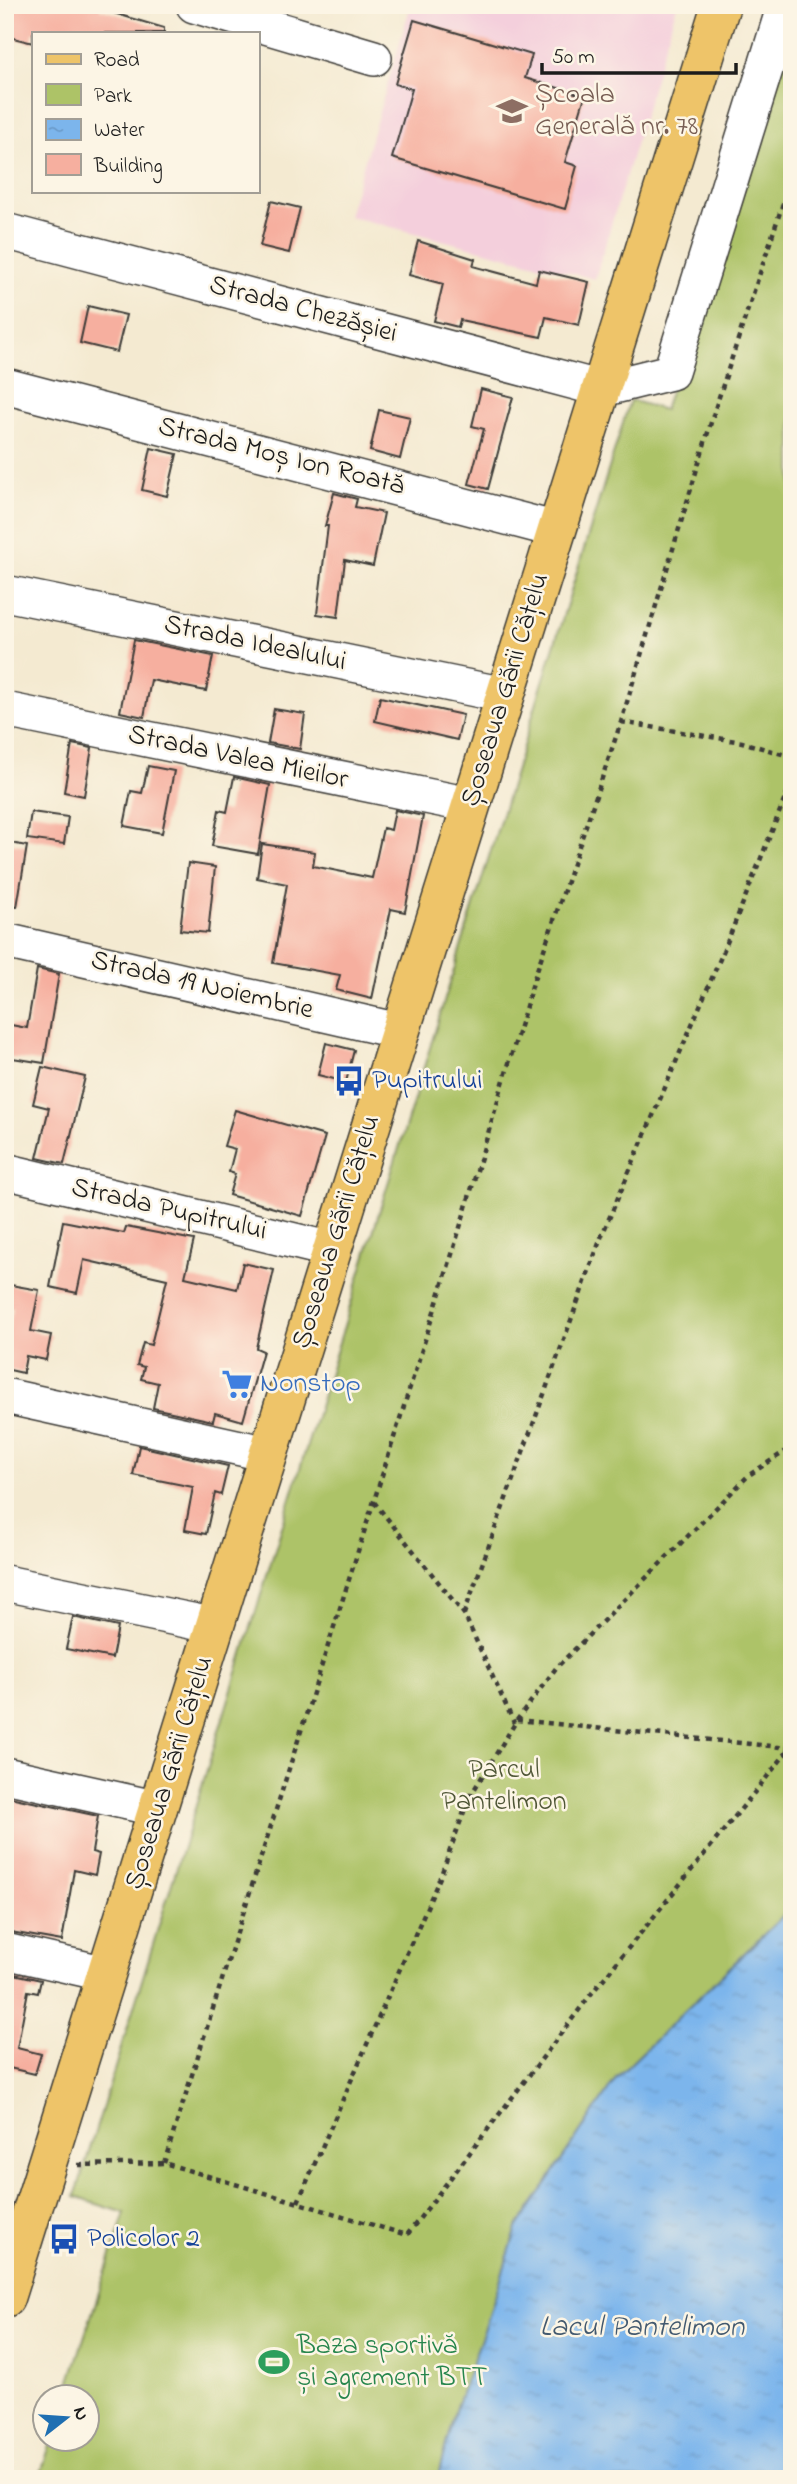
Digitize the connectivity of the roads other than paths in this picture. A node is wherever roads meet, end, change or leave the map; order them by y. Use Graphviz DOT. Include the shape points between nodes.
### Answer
graph roads {
  1 [pos="194,5"];
  2 [pos="721,5"];
  3 [pos="785,5"];
  4 [pos="374,58"];
  5 [pos="5,231"];
  6 [pos="5,386"];
  7 [pos="601,389"];
  8 [pos="556,530"];
  9 [pos="5,593"];
  10 [pos="505,695"];
  11 [pos="5,710"];
  12 [pos="470,805"];
  13 [pos="5,941"];
  14 [pos="399,1031"];
  15 [pos="5,1171"];
  16 [pos="332,1250"];
  17 [pos="5,1396"];
  18 [pos="268,1454"];
  19 [pos="5,1583"];
  20 [pos="216,1626"];
  21 [pos="5,1776"];
  22 [pos="159,1809"];
  23 [pos="5,1951"];
  24 [pos="107,1974"];
  25 [pos="5,2298"];
  1 -- 4 [label="street"];
  2 -- 7 [label="main road, Șoseaua Gării Cățelu"];
  3 -- 7 [label="street" via="671,372"];
  5 -- 7 [label="street, Strada Chezășiei"];
  6 -- 8 [label="street, Strada Moș Ion Roată"];
  7 -- 8 [label="main road, Șoseaua Gării Cățelu"];
  8 -- 10 [label="main road, Șoseaua Gării Cățelu"];
  9 -- 10 [label="street, Strada Idealului"];
  10 -- 12 [label="main road, Șoseaua Gării Cățelu"];
  11 -- 12 [label="street, Strada Valea Mieilor"];
  12 -- 14 [label="main road, Șoseaua Gării Cățelu"];
  13 -- 14 [label="street, Strada 19 Noiembrie"];
  14 -- 16 [label="main road, Șoseaua Gării Cățelu"];
  15 -- 16 [label="street, Strada Pupitrului"];
  16 -- 18 [label="main road, Șoseaua Gării Cățelu"];
  17 -- 18 [label="street"];
  18 -- 20 [label="main road, Șoseaua Gării Cățelu"];
  19 -- 20 [label="street"];
  20 -- 22 [label="main road, Șoseaua Gării Cățelu"];
  21 -- 22 [label="street"];
  22 -- 24 [label="main road, Șoseaua Gării Cățelu"];
  23 -- 24 [label="street"];
  24 -- 25 [label="main road, Șoseaua Gării Cățelu"];
}
